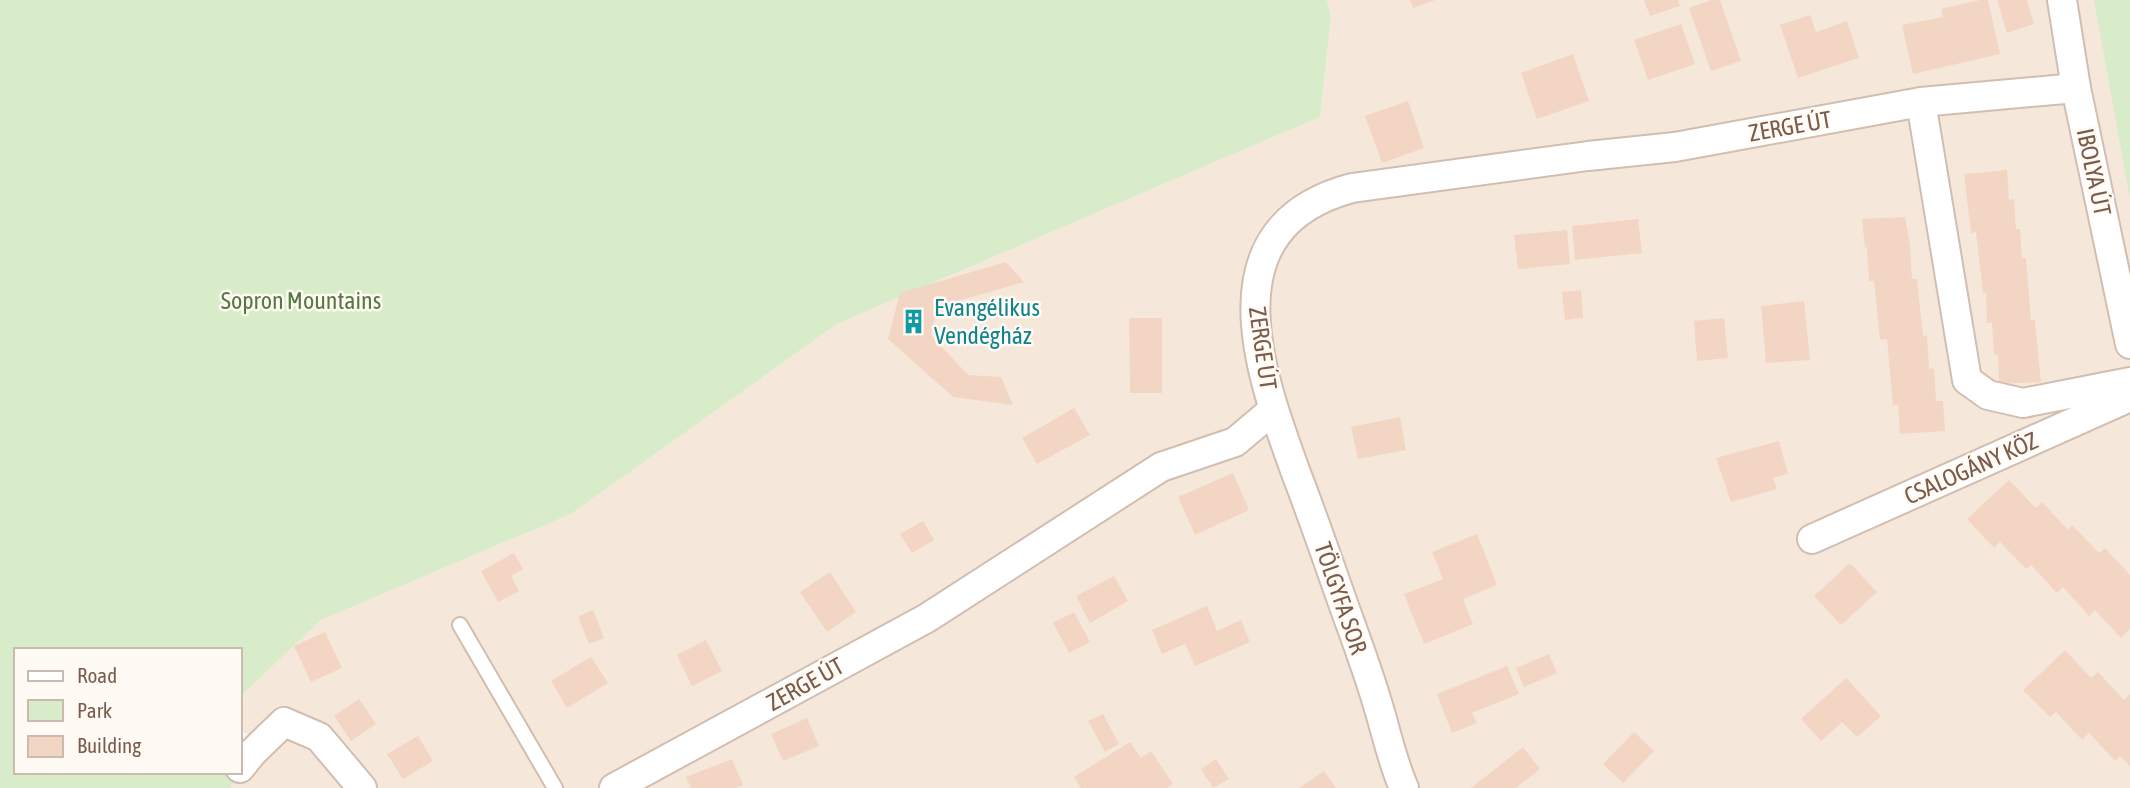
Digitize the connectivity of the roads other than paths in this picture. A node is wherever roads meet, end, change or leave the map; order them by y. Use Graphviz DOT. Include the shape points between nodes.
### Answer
graph roads {
  1 [pos="2062,0"];
  2 [pos="2076,88"];
  3 [pos="1921,102"];
  4 [pos="2130,344"];
  5 [pos="2130,382"];
  6 [pos="2130,397"];
  7 [pos="1273,411"];
  8 [pos="1812,539"];
  9 [pos="460,625"];
  10 [pos="242,765"];
  11 [pos="362,788"];
  12 [pos="555,788"];
  13 [pos="614,788"];
  14 [pos="1404,788"];
  1 -- 2 [label="street, IBOLYA ÚT"];
  2 -- 3 [label="street, ZERGE ÚT"];
  2 -- 4 [label="street, IBOLYA ÚT"];
  3 -- 5 [label="street" via="1967,380 1988,395 2023,403"];
  3 -- 7 [label="street, ZERGE ÚT" via="1675,147 1352,188 1327,195 1291,219 1275,238 1258,282 1254,311"];
  6 -- 8 [label="street, CSALOGÁNY KÖZ"];
  7 -- 13 [label="street, ZERGE ÚT" via="1235,442 1161,467 927,618"];
  7 -- 14 [label="street, TÖLGYFA SOR"];
  9 -- 12 [label="lane"];
  10 -- 11 [label="street" via="284,722 319,737"];
}
